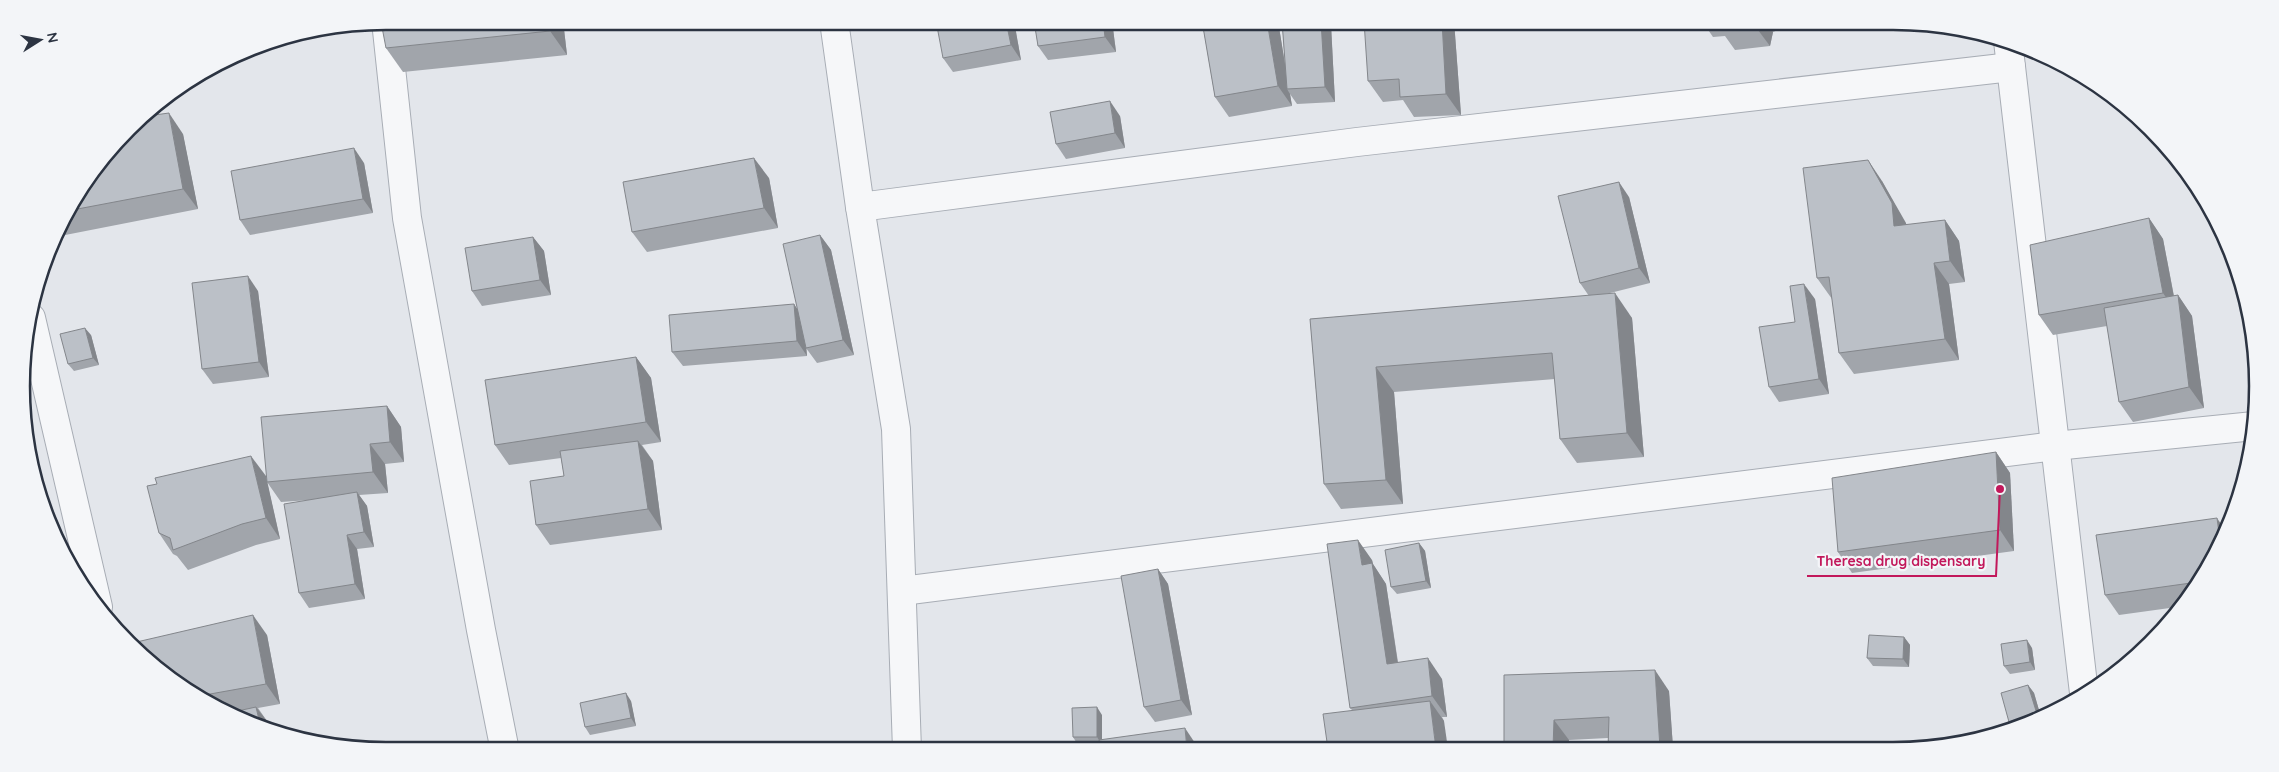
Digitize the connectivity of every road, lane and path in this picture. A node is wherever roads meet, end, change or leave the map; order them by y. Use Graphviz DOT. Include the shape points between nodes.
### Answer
graph roads {
  1 [pos="387,30"];
  2 [pos="835,30"];
  3 [pos="2010,54"];
  4 [pos="860,207"];
  5 [pos="34,332"];
  6 [pos="2246,427"];
  7 [pos="2055,446"];
  8 [pos="94,589"];
  9 [pos="902,591"];
  10 [pos="2083,687"];
  11 [pos="503,742"];
  12 [pos="907,742"];
  1 -- 11 [label="street" via="407,218"];
  2 -- 4 [label="street"];
  3 -- 4 [label="street"];
  3 -- 7 [label="street"];
  4 -- 9 [label="street" via="896,429"];
  5 -- 8 [label="street"];
  6 -- 7 [label="street"];
  7 -- 9 [label="street"];
  7 -- 10 [label="street"];
  9 -- 12 [label="street"];
}
